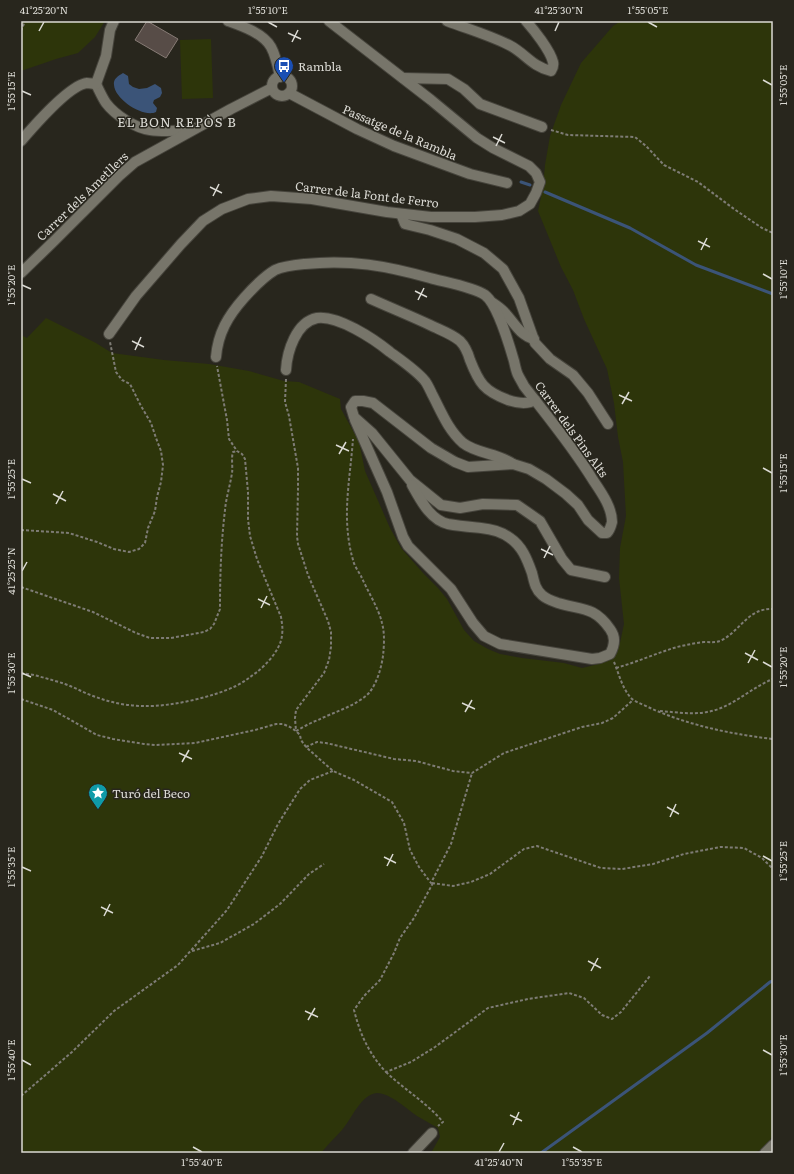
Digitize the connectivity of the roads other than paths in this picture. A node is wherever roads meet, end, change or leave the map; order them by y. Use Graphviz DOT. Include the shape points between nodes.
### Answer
graph roads {
  1 [pos="114,21"];
  2 [pos="228,21"];
  3 [pos="329,21"];
  4 [pos="447,21"];
  5 [pos="526,21"];
  6 [pos="280,77"];
  7 [pos="403,78"];
  8 [pos="96,84"];
  9 [pos="272,88"];
  10 [pos="289,93"];
  11 [pos="542,127"];
  12 [pos="193,129"];
  13 [pos="21,141"];
  14 [pos="506,183"];
  15 [pos="401,214"];
  16 [pos="21,273"];
  17 [pos="371,300"];
  18 [pos="490,301"];
  19 [pos="109,334"];
  20 [pos="534,339"];
  21 [pos="216,357"];
  22 [pos="286,370"];
  23 [pos="535,400"];
  24 [pos="354,417"];
  25 [pos="608,424"];
  26 [pos="513,464"];
  27 [pos="410,480"];
  28 [pos="605,577"];
  29 [pos="432,1133"];
  30 [pos="773,1144"];
  31 [pos="413,1153"];
  32 [pos="765,1153"];
  1 -- 8 [label="street"];
  2 -- 6 [label="street" via="263,38 270,46"];
  3 -- 7 [label="street, Carrer de la Font de Ferro"];
  4 -- 5 [label="street" via="511,46 537,66 551,71 554,67 553,61"];
  6 -- 9 [label="street" via="273,82"];
  6 -- 10 [label="street" via="290,82"];
  7 -- 11 [label="street" via="448,79 480,104"];
  7 -- 15 [label="street, Carrer de la Font de Ferro" via="477,138 529,166 540,182 530,204 519,211 502,215 431,217"];
  8 -- 12 [label="street" via="106,102 127,121 148,130"];
  8 -- 13 [label="street" via="86,83 63,98"];
  9 -- 10 [label="street" via="278,95 284,96"];
  9 -- 12 [label="street, Carrer dels Ametllers"];
  10 -- 14 [label="street, Passatge de la Rambla" via="394,146 470,174"];
  12 -- 16 [label="street, Carrer dels Ametllers" via="135,162"];
  15 -- 19 [label="street, Carrer de la Font de Ferro" via="312,199 271,196 248,199 222,209 203,221 182,244 136,296"];
  15 -- 20 [label="street" via="405,224 458,239 484,253 503,269 519,298"];
  17 -- 23 [label="street" via="460,342 481,384 491,392 512,401 523,403"];
  18 -- 20 [label="street" via="527,337"];
  18 -- 21 [label="street" via="484,294 472,289 376,265 346,262 291,266 276,270 254,287 235,308 222,329 216,347"];
  18 -- 23 [label="street, Carrer dels Pins Alts" via="518,374"];
  20 -- 25 [label="street" via="550,359 573,375"];
  22 -- 26 [label="street" via="292,342 307,322 317,318 340,322 381,344 425,381 446,421 464,444"];
  23 -- 26 [label="street, Carrer dels Pins Alts" via="573,448 602,493 610,510 610,529 607,533 602,533 566,494 529,469"];
  24 -- 26 [label="street, Carrer dels Pins Alts" via="351,407 355,401 373,403 431,448 455,462 468,467"];
  24 -- 27 [label="street" via="372,433"];
  24 -- 27 [label="street" via="408,546 451,589 484,636 500,644 592,659 610,654 615,642 613,633 602,619 585,608 552,601 542,595 536,588 526,556 520,546 498,532 447,524 438,519 421,500"];
  27 -- 28 [label="street" via="441,505 460,508 483,504 517,504 540,521 571,570"];
  29 -- 31 [label="street"];
  30 -- 32 [label="street"];
}
